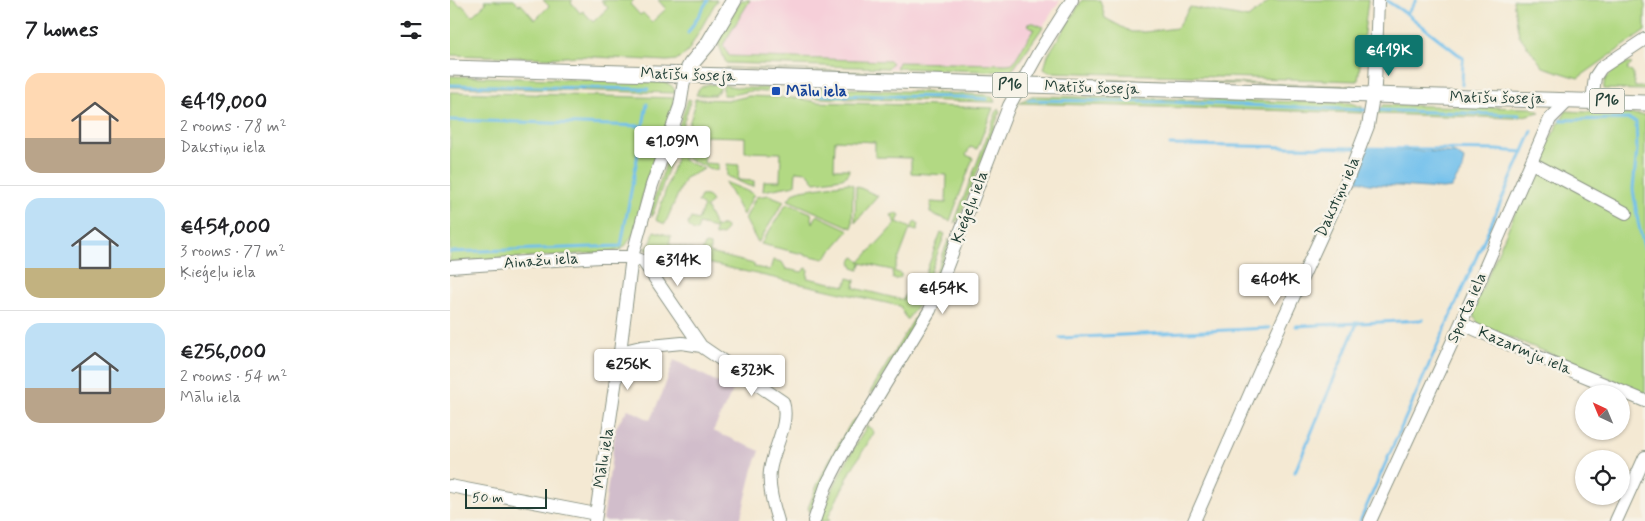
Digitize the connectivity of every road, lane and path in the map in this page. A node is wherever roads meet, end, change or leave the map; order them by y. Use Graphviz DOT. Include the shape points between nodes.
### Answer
graph roads {
  1 [pos="734,0"];
  2 [pos="1072,0"];
  3 [pos="1378,0"];
  4 [pos="1645,39"];
  5 [pos="450,68"];
  6 [pos="685,75"];
  7 [pos="1020,86"];
  8 [pos="1374,96"];
  9 [pos="1569,100"];
  10 [pos="1592,101"];
  11 [pos="1645,103"];
  12 [pos="1532,163"];
  13 [pos="1626,213"];
  14 [pos="632,258"];
  15 [pos="450,267"];
  16 [pos="1461,323"];
  17 [pos="701,346"];
  18 [pos="620,352"];
  19 [pos="1645,401"];
  20 [pos="1645,457"];
  21 [pos="450,486"];
  22 [pos="595,518"];
  23 [pos="778,521"];
  24 [pos="814,521"];
  25 [pos="1194,521"];
  26 [pos="1370,521"];
  27 [pos="1616,521"];
  1 -- 6 [label="main road, Mālu iela"];
  2 -- 7 [label="street, Ķieģeļu iela"];
  3 -- 8 [label="street, Dakstiņu iela"];
  4 -- 10 [label="street" via="1601,68 1595,77"];
  5 -- 6 [label="main road, Matīšu šoseja / P16"];
  6 -- 7 [label="main road, Matīšu šoseja / P16"];
  6 -- 14 [label="street, Mālu iela" via="681,101 652,184"];
  7 -- 8 [label="main road, Matīšu šoseja / P16"];
  7 -- 24 [label="street, Ķieģeļu iela" via="993,146 930,310 842,455 826,486"];
  8 -- 9 [label="main road, Matīšu šoseja / P16"];
  8 -- 25 [label="street, Dakstiņu iela" via="1368,126 1348,178"];
  9 -- 10 [label="main road, Matīšu šoseja / P16"];
  9 -- 12 [label="street, Sporta iela" via="1550,119"];
  10 -- 11 [label="main road, Matīšu šoseja / P16"];
  12 -- 13 [label="street"];
  12 -- 16 [label="street, Sporta iela"];
  14 -- 15 [label="street, Ainažu iela" via="600,257"];
  14 -- 17 [label="street" via="643,261"];
  14 -- 18 [label="street, Mālu iela"];
  16 -- 19 [label="street, Kazarmju iela" via="1511,347"];
  16 -- 26 [label="street, Sporta iela"];
  17 -- 18 [label="street" via="682,343"];
  17 -- 23 [label="street" via="784,402 782,430 770,471 772,500"];
  18 -- 22 [label="street, Mālu iela"];
  20 -- 27 [label="street"];
  21 -- 22 [label="street"];
}
